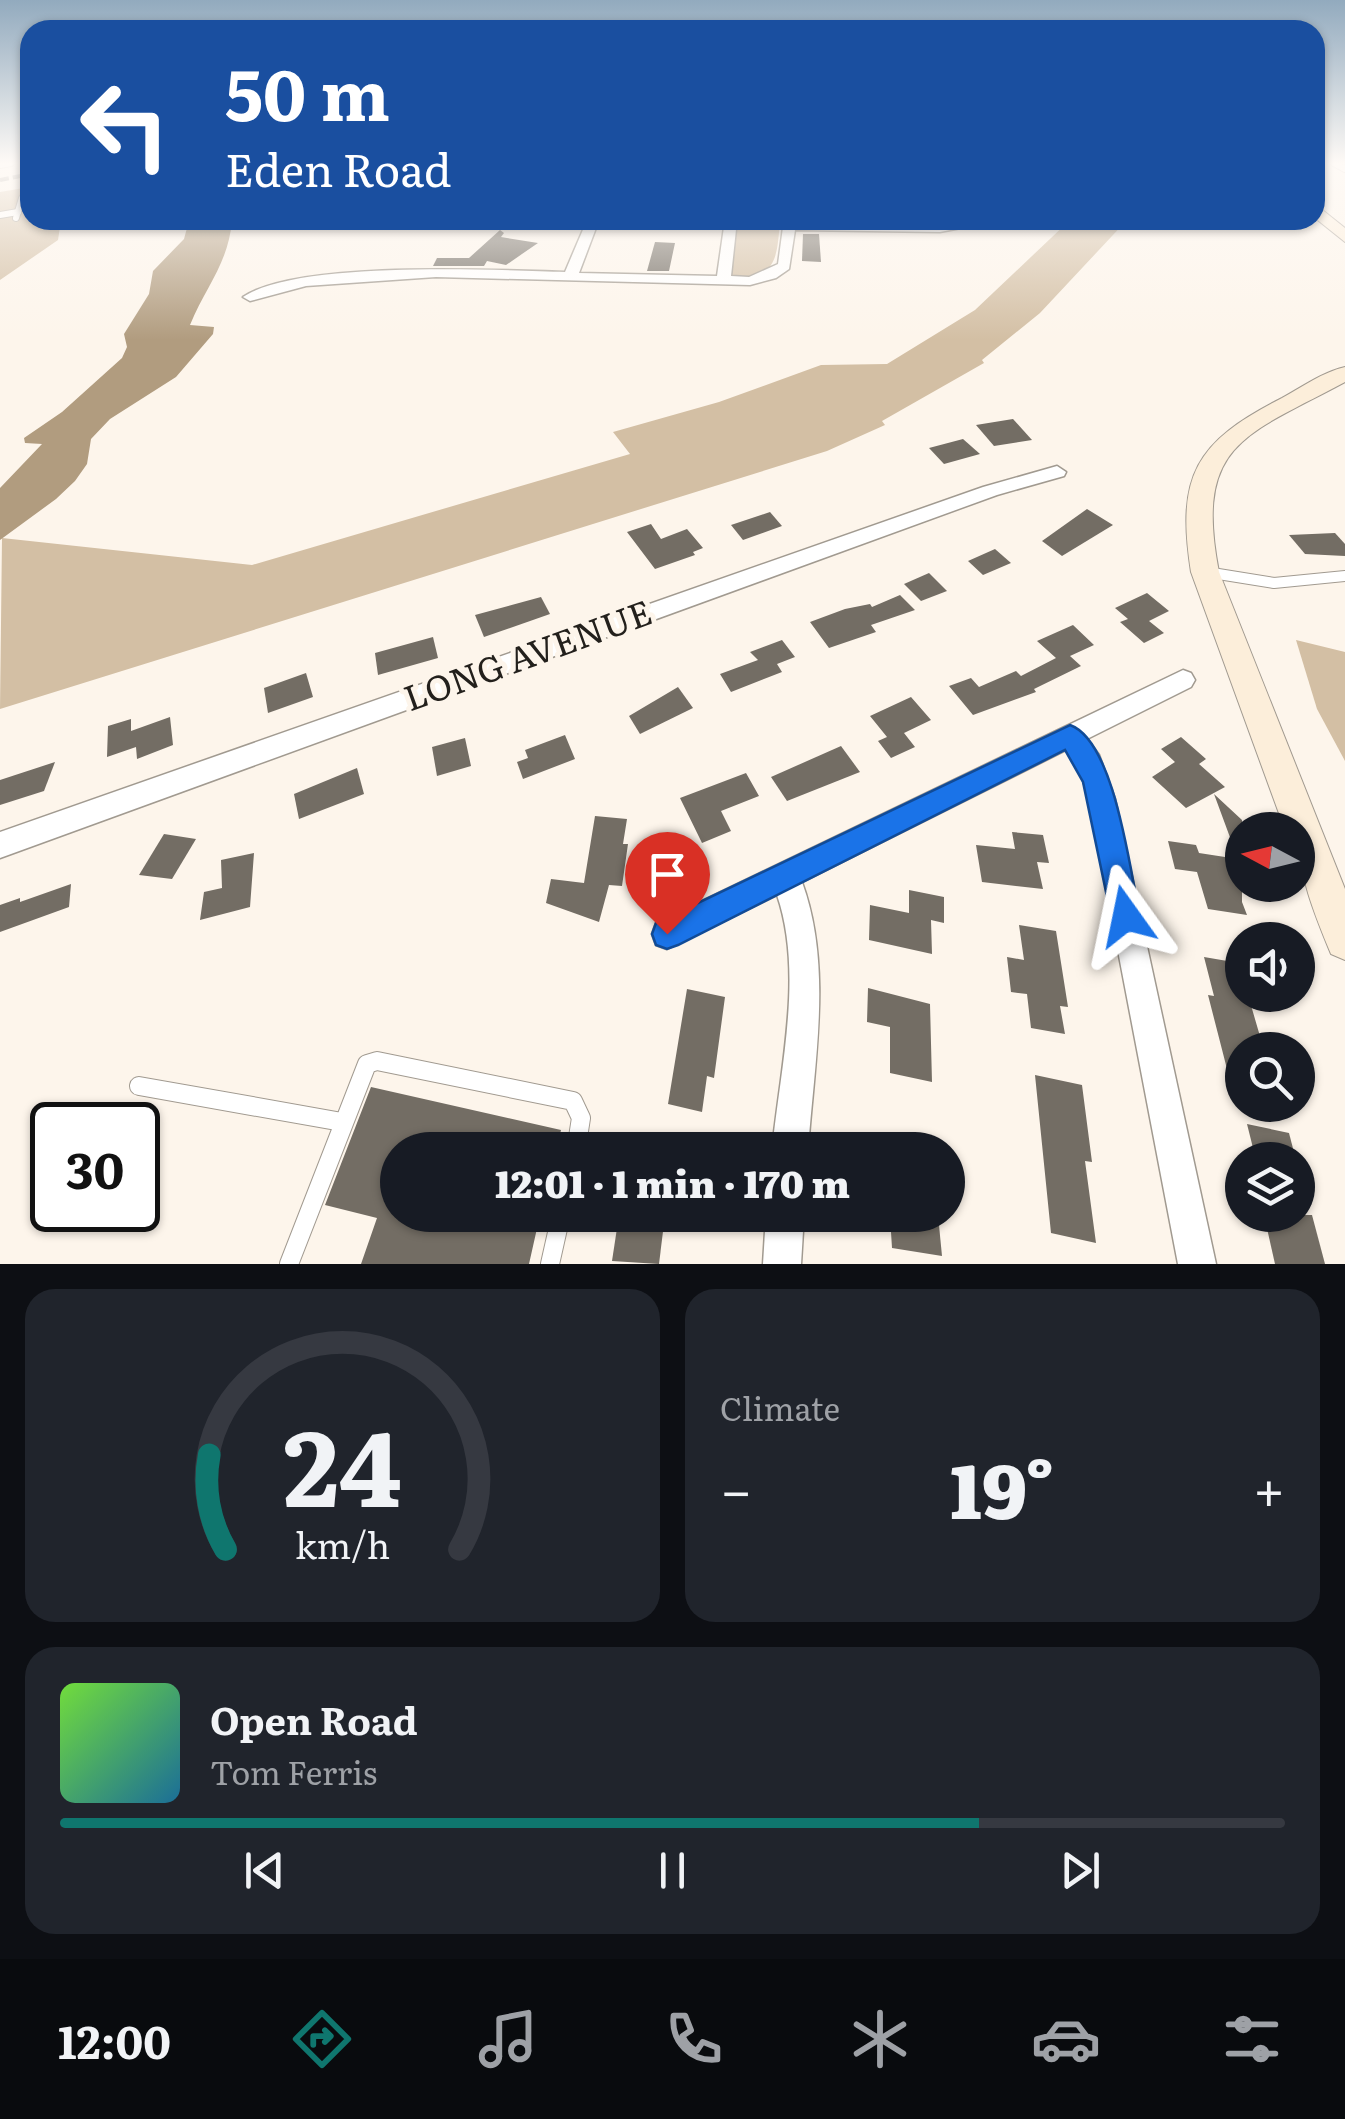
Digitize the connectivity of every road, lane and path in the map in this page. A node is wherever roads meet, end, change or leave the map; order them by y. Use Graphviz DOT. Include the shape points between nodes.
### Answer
graph roads {
  1 [pos="589,230"];
  2 [pos="730,230"];
  3 [pos="790,230"];
  4 [pos="571,275"];
  5 [pos="723,282"];
  6 [pos="250,297"];
  7 [pos="1345,374"];
  8 [pos="1057,472"];
  9 [pos="1205,572"];
  10 [pos="1345,576"];
  11 [pos="1183,680"];
  12 [pos="1070,736"];
  13 [pos="0,846"];
  14 [pos="785,876"];
  15 [pos="667,934"];
  16 [pos="1345,940"];
  17 [pos="139,1086"];
  18 [pos="342,1122"];
  19 [pos="580,1132"];
  20 [pos="791,1132"];
  21 [pos="557,1232"];
  22 [pos="784,1232"];
  23 [pos="289,1264"];
  24 [pos="550,1264"];
  25 [pos="782,1264"];
  26 [pos="1197,1264"];
  1 -- 4 [label="street"];
  2 -- 5 [label="street"];
  3 -- 5 [label="street" via="788,256 779,270"];
  4 -- 5 [label="street"];
  4 -- 6 [label="street" via="436,273 317,281"];
  7 -- 9 [label="street" via="1251,422 1216,456 1197,500"];
  8 -- 13 [label="street, LONG AVENUE"];
  9 -- 10 [label="lane" via="1274,583"];
  9 -- 16 [label="street"];
  11 -- 12 [label="street"];
  12 -- 14 [label="street"];
  12 -- 26 [label="street" via="1090,764 1102,799"];
  14 -- 15 [label="street"];
  14 -- 20 [label="street" via="802,947"];
  17 -- 18 [label="lane"];
  18 -- 19 [label="lane" via="361,1073 377,1061 573,1101 581,1109"];
  18 -- 23 [label="lane"];
  21 -- 24 [label="lane"];
  22 -- 25 [label="street"];
}
